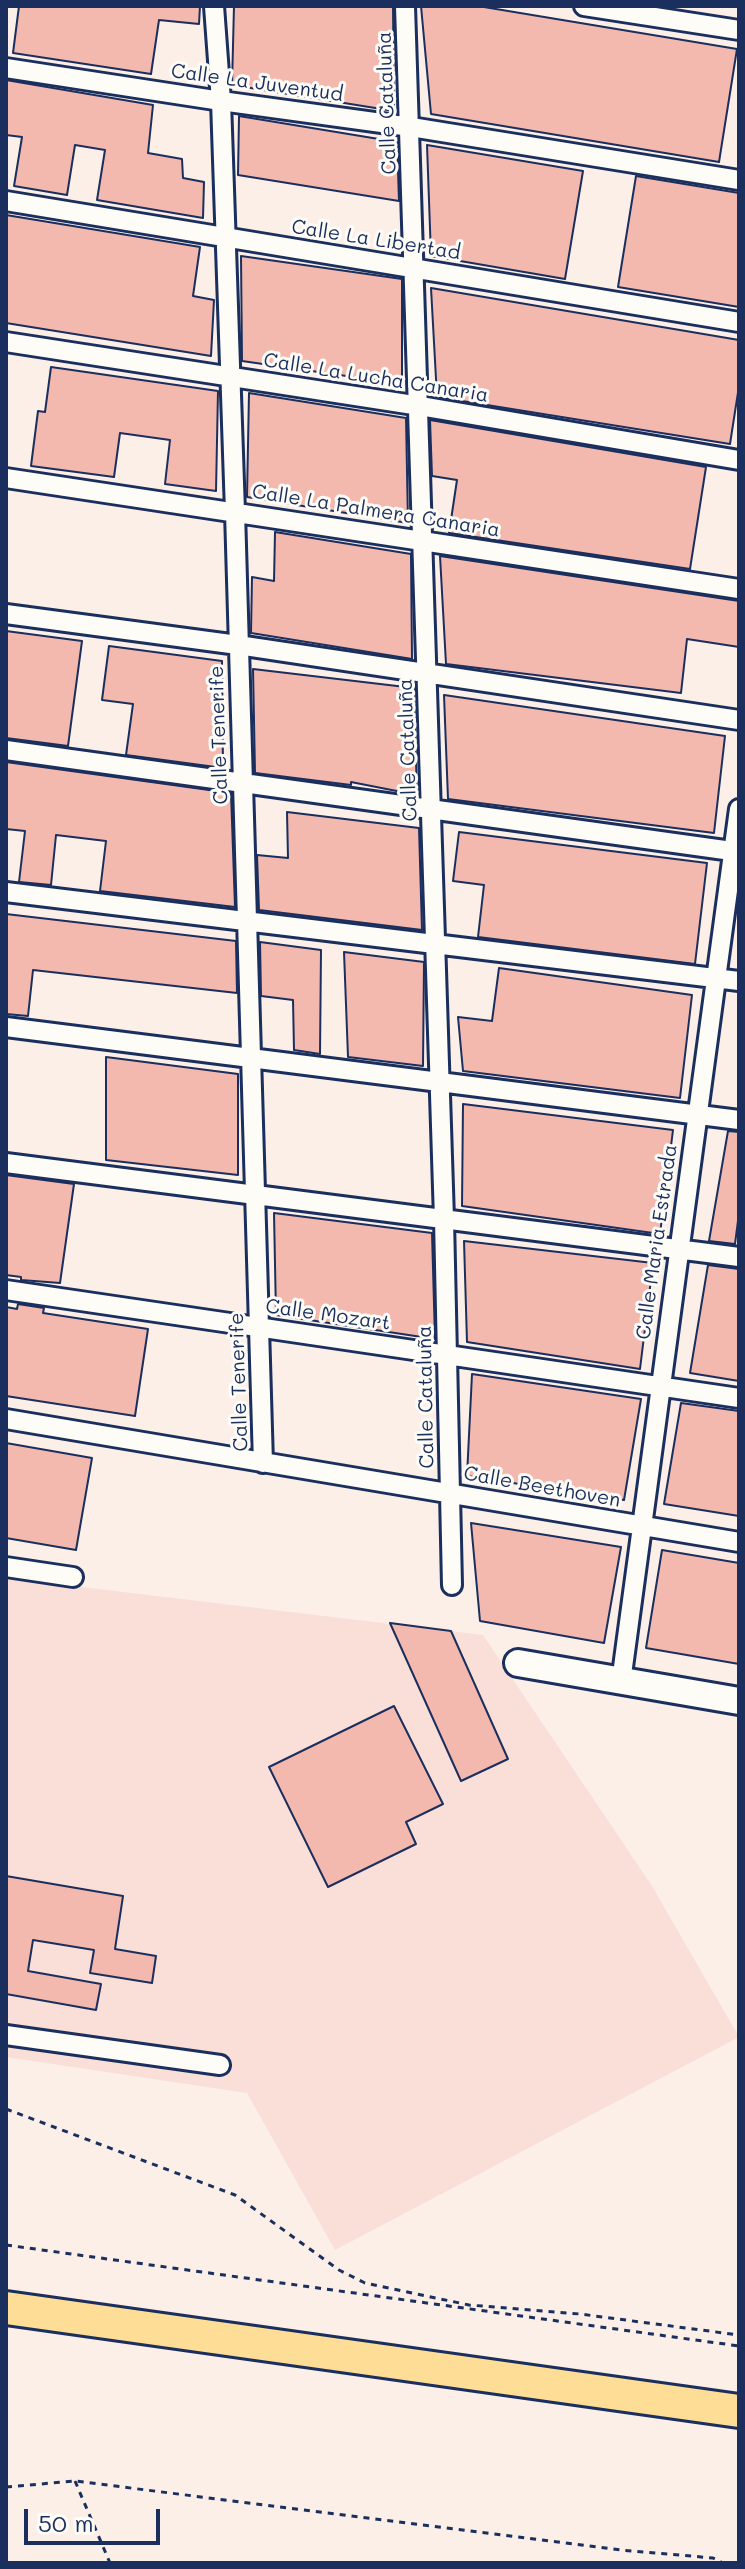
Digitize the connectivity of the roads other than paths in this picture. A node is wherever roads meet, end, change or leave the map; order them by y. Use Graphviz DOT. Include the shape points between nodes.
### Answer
graph roads {
  1 [pos="214,6"];
  2 [pos="405,6"];
  3 [pos="584,6"];
  4 [pos="739,30"];
  5 [pos="6,68"];
  6 [pos="221,101"];
  7 [pos="411,127"];
  8 [pos="739,180"];
  9 [pos="6,201"];
  10 [pos="224,237"];
  11 [pos="415,269"];
  12 [pos="739,322"];
  13 [pos="6,342"];
  14 [pos="229,378"];
  15 [pos="420,406"];
  16 [pos="739,460"];
  17 [pos="6,478"];
  18 [pos="235,512"];
  19 [pos="424,541"];
  20 [pos="739,589"];
  21 [pos="6,614"];
  22 [pos="238,645"];
  23 [pos="428,674"];
  24 [pos="739,720"];
  25 [pos="6,750"];
  26 [pos="243,783"];
  27 [pos="432,809"];
  28 [pos="739,809"];
  29 [pos="736,851"];
  30 [pos="6,892"];
  31 [pos="247,921"];
  32 [pos="436,944"];
  33 [pos="715,978"];
  34 [pos="739,981"];
  35 [pos="6,1027"];
  36 [pos="251,1058"];
  37 [pos="440,1082"];
  38 [pos="697,1114"];
  39 [pos="739,1120"];
  40 [pos="6,1163"];
  41 [pos="255,1195"];
  42 [pos="444,1219"];
  43 [pos="678,1250"];
  44 [pos="739,1257"];
  45 [pos="6,1290"];
  46 [pos="259,1327"];
  47 [pos="448,1355"];
  48 [pos="660,1386"];
  49 [pos="739,1398"];
  50 [pos="6,1419"];
  51 [pos="263,1463"];
  52 [pos="449,1493"];
  53 [pos="641,1526"];
  54 [pos="739,1542"];
  55 [pos="6,1567"];
  56 [pos="73,1577"];
  57 [pos="452,1585"];
  58 [pos="518,1663"];
  59 [pos="621,1682"];
  60 [pos="739,1701"];
  61 [pos="6,2035"];
  62 [pos="220,2065"];
  63 [pos="6,2308"];
  64 [pos="739,2411"];
  1 -- 6 [label="street, Calle Tenerife"];
  2 -- 7 [label="street, Calle Cataluña"];
  3 -- 4 [label="street"];
  5 -- 6 [label="street, Calle La Juventud"];
  6 -- 7 [label="street, Calle La Juventud"];
  6 -- 10 [label="street, Calle Tenerife"];
  7 -- 8 [label="street, Calle La Juventud"];
  7 -- 11 [label="street, Calle Cataluña"];
  9 -- 10 [label="street, Calle La Libertad"];
  10 -- 11 [label="street, Calle La Libertad"];
  10 -- 14 [label="street, Calle Tenerife"];
  11 -- 12 [label="street, Calle La Libertad"];
  11 -- 15 [label="street, Calle Cataluña"];
  13 -- 14 [label="street, Calle La Lucha Canaria"];
  14 -- 15 [label="street, Calle La Lucha Canaria"];
  14 -- 18 [label="street, Calle Tenerife"];
  15 -- 16 [label="street, Calle La Lucha Canaria"];
  15 -- 19 [label="street, Calle Cataluña"];
  17 -- 18 [label="street, Calle La Palmera Canaria"];
  18 -- 19 [label="street, Calle La Palmera Canaria"];
  18 -- 22 [label="street, Calle Tenerife"];
  19 -- 20 [label="street, Calle La Palmera Canaria"];
  19 -- 23 [label="street, Calle Cataluña"];
  21 -- 22 [label="street"];
  22 -- 23 [label="street"];
  22 -- 26 [label="street, Calle Tenerife"];
  23 -- 24 [label="street"];
  23 -- 27 [label="street, Calle Cataluña"];
  25 -- 26 [label="street"];
  26 -- 27 [label="street"];
  26 -- 31 [label="street, Calle Tenerife"];
  27 -- 29 [label="street"];
  27 -- 32 [label="street, Calle Cataluña"];
  28 -- 29 [label="street, Calle Maria Estrada"];
  29 -- 33 [label="street, Calle Maria Estrada"];
  30 -- 31 [label="street"];
  31 -- 32 [label="street"];
  31 -- 36 [label="street, Calle Tenerife"];
  32 -- 33 [label="street"];
  32 -- 37 [label="street, Calle Cataluña"];
  33 -- 34 [label="street"];
  33 -- 38 [label="street, Calle Maria Estrada"];
  35 -- 36 [label="street"];
  36 -- 37 [label="street"];
  36 -- 41 [label="street, Calle Tenerife"];
  37 -- 38 [label="street"];
  37 -- 42 [label="street, Calle Cataluña"];
  38 -- 39 [label="street"];
  38 -- 43 [label="street, Calle Maria Estrada"];
  40 -- 41 [label="street"];
  41 -- 42 [label="street"];
  41 -- 46 [label="street, Calle Tenerife"];
  42 -- 43 [label="street"];
  42 -- 47 [label="street, Calle Cataluña"];
  43 -- 44 [label="street"];
  43 -- 48 [label="street, Calle Maria Estrada"];
  45 -- 46 [label="street, Calle Mozart"];
  46 -- 47 [label="street, Calle Mozart"];
  46 -- 51 [label="street, Calle Tenerife"];
  47 -- 48 [label="street, Calle Mozart"];
  47 -- 52 [label="street, Calle Cataluña"];
  48 -- 49 [label="street, Calle Mozart"];
  48 -- 53 [label="street, Calle Maria Estrada"];
  50 -- 51 [label="street, Calle Beethoven"];
  51 -- 52 [label="street, Calle Beethoven"];
  52 -- 53 [label="street, Calle Beethoven"];
  52 -- 57 [label="street, Calle Cataluña"];
  53 -- 54 [label="street, Calle Beethoven"];
  53 -- 59 [label="street, Calle Maria Estrada"];
  55 -- 56 [label="street"];
  58 -- 59 [label="street"];
  59 -- 60 [label="street"];
  61 -- 62 [label="street"];
  63 -- 64 [label="highway"];
}
